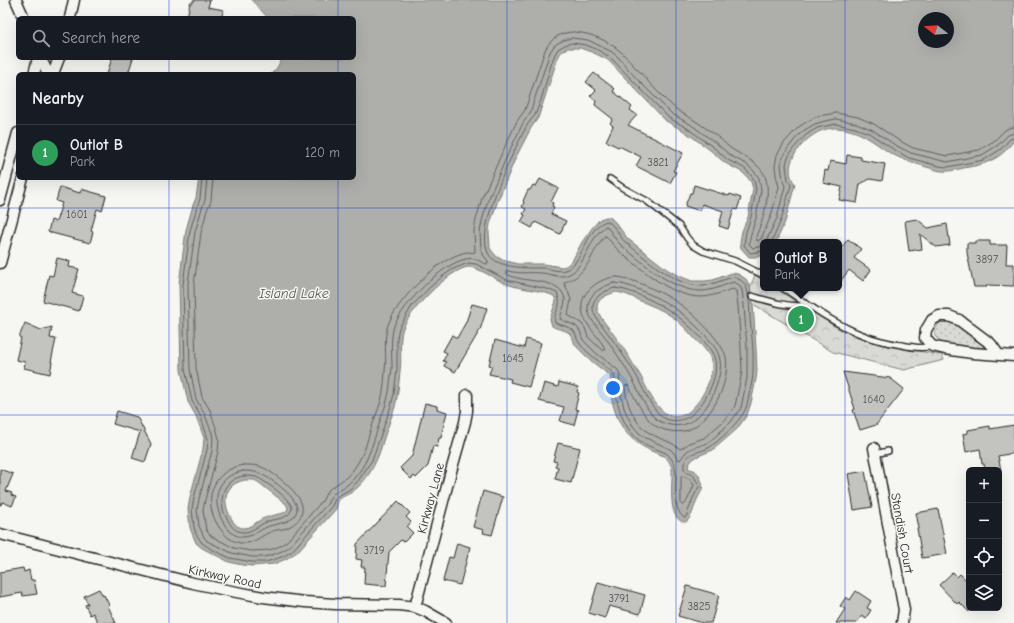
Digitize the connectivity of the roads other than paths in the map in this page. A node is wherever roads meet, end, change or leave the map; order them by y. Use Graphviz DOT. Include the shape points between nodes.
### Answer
graph roads {
  1 [pos="16,0"];
  2 [pos="74,0"];
  3 [pos="23,16"];
  4 [pos="70,16"];
  5 [pos="38,60"];
  6 [pos="40,60"];
  7 [pos="57,60"];
  8 [pos="35,72"];
  9 [pos="46,72"];
  10 [pos="53,72"];
  11 [pos="16,141"];
  12 [pos="610,179"];
  13 [pos="23,180"];
  14 [pos="0,200"];
  15 [pos="0,263"];
  16 [pos="760,274"];
  17 [pos="787,291"];
  18 [pos="752,296"];
  19 [pos="808,305"];
  20 [pos="932,346"];
  21 [pos="998,354"];
  22 [pos="1014,356"];
  23 [pos="467,395"];
  24 [pos="874,451"];
  25 [pos="888,451"];
  26 [pos="0,534"];
  27 [pos="415,607"];
  28 [pos="446,623"];
  29 [pos="902,623"];
  1 -- 3 [label="street"];
  2 -- 4 [label="street"];
  5 -- 8 [label="street"];
  6 -- 9 [label="street"];
  7 -- 10 [label="street"];
  11 -- 14 [label="street"];
  12 -- 16 [label="lane" via="647,201 679,226 693,245"];
  13 -- 15 [label="street"];
  17 -- 19 [label="lane"];
  18 -- 19 [label="lane" via="780,304"];
  19 -- 20 [label="lane" via="843,327 864,336 908,346"];
  20 -- 21 [label="street" via="972,353"];
  20 -- 21 [label="street" via="925,338 926,330 932,320 939,316 949,316 959,320 991,344"];
  21 -- 22 [label="street"];
  23 -- 27 [label="street, Kirkway Lane" via="465,422"];
  24 -- 25 [label="lane"];
  24 -- 29 [label="street, Standish Court" via="904,610"];
  26 -- 27 [label="street, Kirkway Road" via="193,583 263,597 335,604"];
  27 -- 28 [label="street, Kirkway Road"];
}
